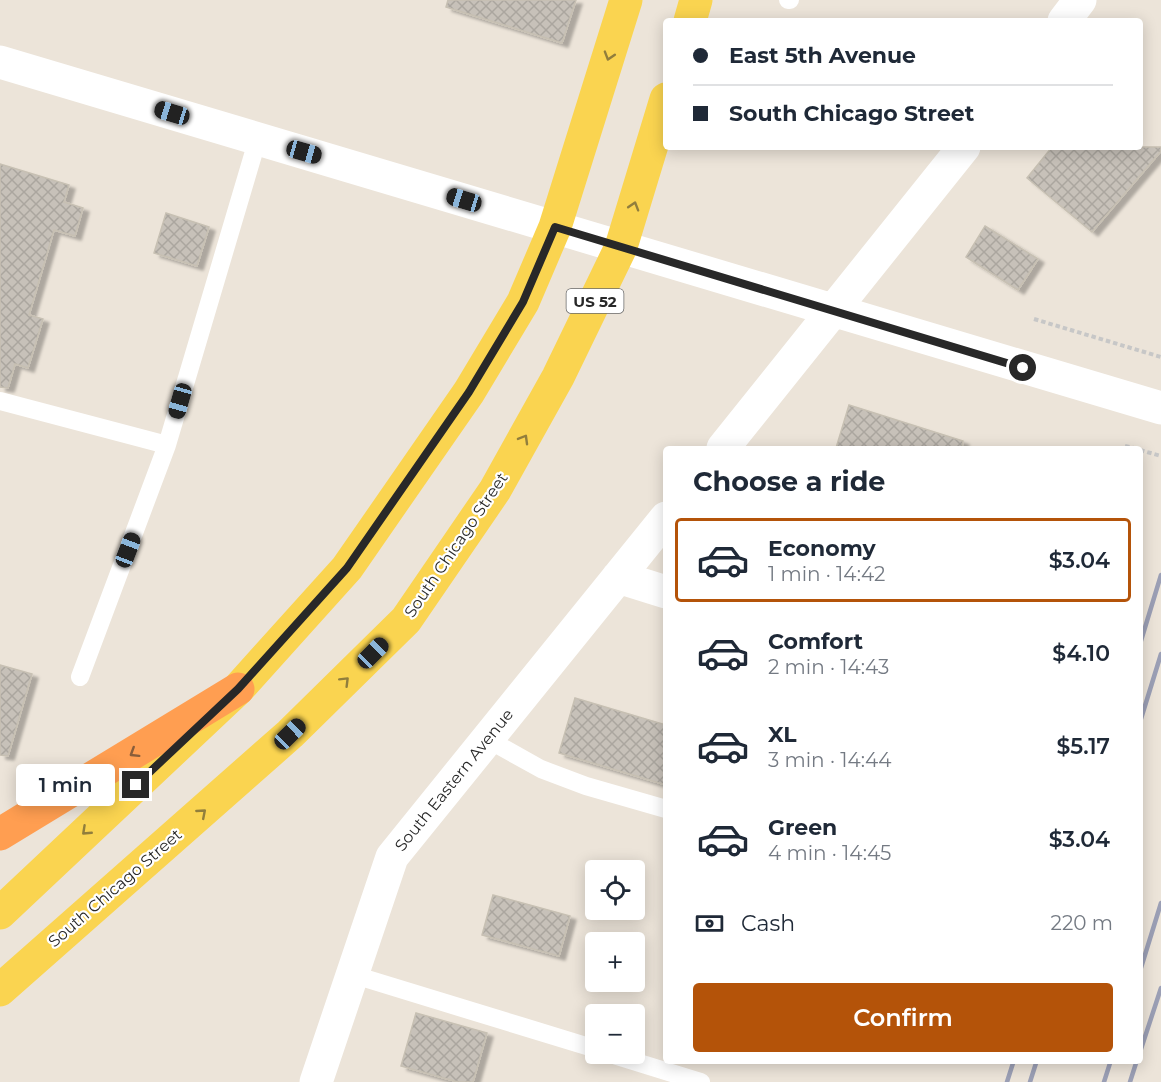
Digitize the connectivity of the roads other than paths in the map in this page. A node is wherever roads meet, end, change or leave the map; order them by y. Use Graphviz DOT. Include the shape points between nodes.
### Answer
graph roads {
  1 [pos="626,0"];
  2 [pos="696,0"];
  3 [pos="1080,0"];
  4 [pos="691,18"];
  5 [pos="1066,18"];
  6 [pos="0,62"];
  7 [pos="663,109"];
  8 [pos="258,138"];
  9 [pos="962,150"];
  10 [pos="555,227"];
  11 [pos="621,247"];
  12 [pos="834,311"];
  13 [pos="0,401"];
  14 [pos="1161,408"];
  15 [pos="167,445"];
  16 [pos="725,446"];
  17 [pos="663,522"];
  18 [pos="618,577"];
  19 [pos="663,591"];
  20 [pos="80,677"];
  21 [pos="238,689"];
  22 [pos="487,739"];
  23 [pos="663,808"];
  24 [pos="0,834"];
  25 [pos="0,913"];
  26 [pos="351,974"];
  27 [pos="0,990"];
  28 [pos="585,1046"];
  29 [pos="643,1064"];
  30 [pos="316,1082"];
  31 [pos="701,1082"];
  1 -- 10 [label="main road, one-way"];
  2 -- 4 [label="main road"];
  3 -- 5 [label="street"];
  6 -- 8 [label="street"];
  11 -- 7 [label="main road, South Chicago Street / US 52, one-way"];
  8 -- 10 [label="street"];
  8 -- 15 [label="lane"];
  9 -- 12 [label="street"];
  10 -- 11 [label="street"];
  10 -- 21 [label="main road" via="523,302 469,392 347,568"];
  11 -- 12 [label="street"];
  27 -- 11 [label="main road, South Chicago Street / US 52, one-way" via="290,734 406,620 495,490 558,377"];
  12 -- 14 [label="street"];
  12 -- 16 [label="street"];
  13 -- 15 [label="lane"];
  15 -- 20 [label="lane"];
  17 -- 18 [label="street, South Eastern Avenue"];
  18 -- 19 [label="street"];
  18 -- 22 [label="street, South Eastern Avenue"];
  21 -- 24 [label="highway, one-way"];
  21 -- 25 [label="main road, one-way"];
  22 -- 23 [label="lane" via="541,769"];
  22 -- 26 [label="street, South Eastern Avenue" via="392,856"];
  26 -- 28 [label="lane"];
  26 -- 30 [label="street, South Eastern Avenue"];
  29 -- 31 [label="lane"];
}
